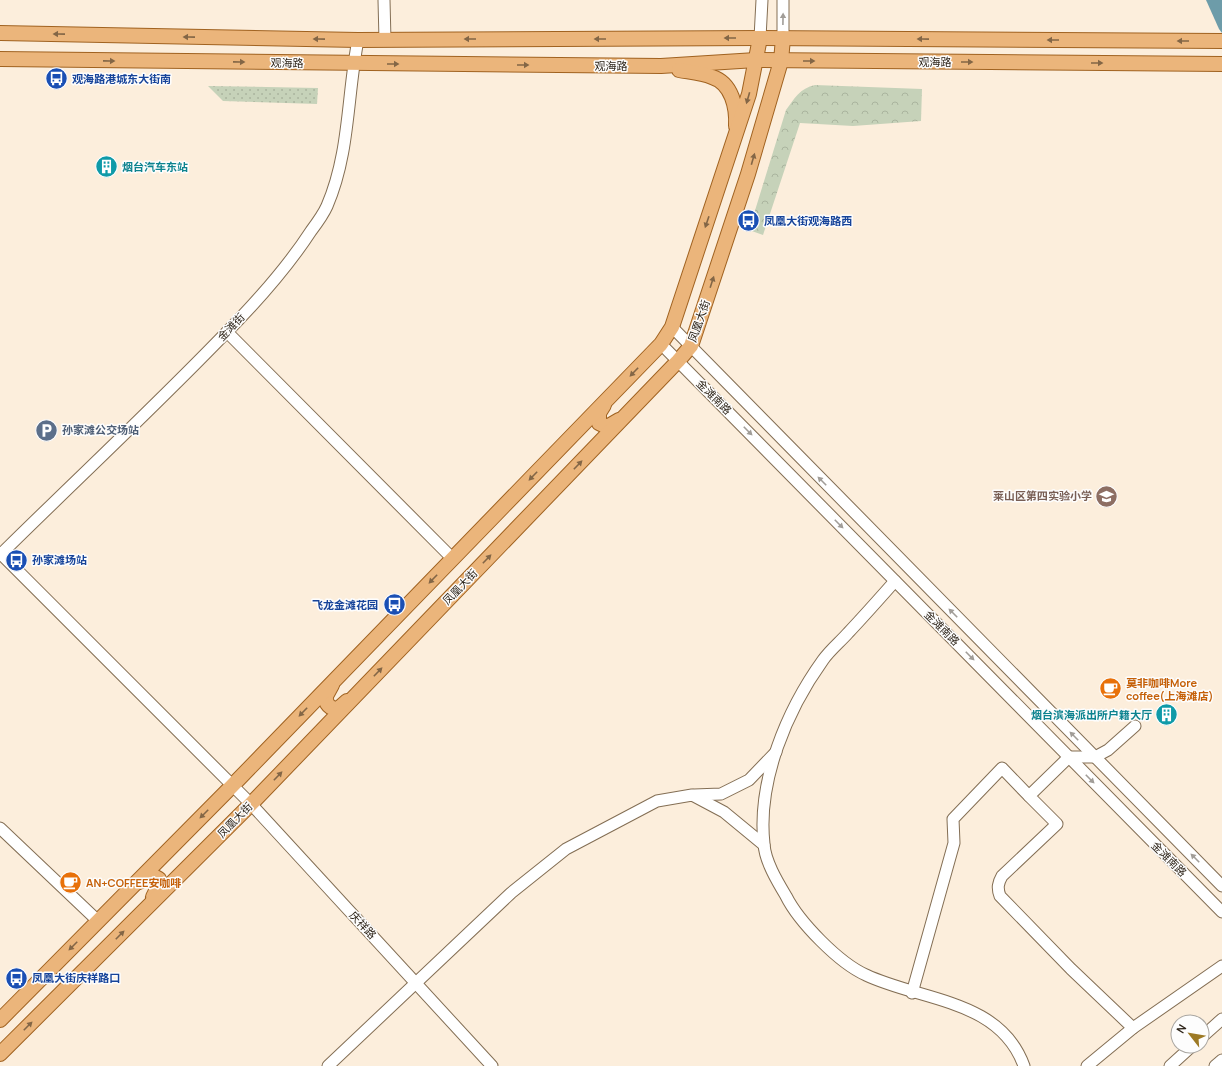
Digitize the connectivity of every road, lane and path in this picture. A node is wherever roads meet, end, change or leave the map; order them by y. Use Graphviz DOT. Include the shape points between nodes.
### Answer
graph roads {
  1 [pos="384,0"];
  2 [pos="762,0"];
  3 [pos="783,0"];
  4 [pos="0,33"];
  5 [pos="760,38"];
  6 [pos="782,38"];
  7 [pos="358,40"];
  8 [pos="385,40"];
  9 [pos="1222,41"];
  10 [pos="0,59"];
  11 [pos="756,60"];
  12 [pos="781,61"];
  13 [pos="354,64"];
  14 [pos="1222,64"];
  15 [pos="661,66"];
  16 [pos="736,138"];
  17 [pos="672,326"];
  18 [pos="227,332"];
  19 [pos="661,344"];
  20 [pos="691,346"];
  21 [pos="678,361"];
  22 [pos="612,395"];
  23 [pos="631,410"];
  24 [pos="778,436"];
  25 [pos="765,449"];
  26 [pos="0,554"];
  27 [pos="453,559"];
  28 [pos="895,581"];
  29 [pos="339,675"];
  30 [pos="358,692"];
  31 [pos="1135,726"];
  32 [pos="776,752"];
  33 [pos="1069,757"];
  34 [pos="1095,757"];
  35 [pos="232,786"];
  36 [pos="692,795"];
  37 [pos="1029,796"];
  38 [pos="251,804"];
  39 [pos="0,828"];
  40 [pos="764,846"];
  41 [pos="1222,886"];
  42 [pos="126,893"];
  43 [pos="1222,912"];
  44 [pos="140,915"];
  45 [pos="98,921"];
  46 [pos="1222,966"];
  47 [pos="417,983"];
  48 [pos="912,993"];
  49 [pos="1222,1019"];
  50 [pos="0,1020"];
  51 [pos="1133,1028"];
  52 [pos="1210,1030"];
  53 [pos="0,1054"];
  54 [pos="1183,1054"];
  55 [pos="1222,1060"];
  56 [pos="328,1066"];
  57 [pos="492,1066"];
  58 [pos="1024,1066"];
  59 [pos="1087,1066"];
  60 [pos="1170,1066"];
  61 [pos="1215,1066"];
  1 -- 8 [label="street"];
  2 -- 5 [label="street"];
  6 -- 3 [label="street, one-way"];
  7 -- 4 [label="main road, 观海路, one-way"];
  5 -- 6 [label="main road, 观海路"];
  5 -- 8 [label="main road, 观海路, one-way"];
  5 -- 11 [label="main road"];
  9 -- 6 [label="main road, 观海路, one-way"];
  6 -- 12 [label="main road, 凤凰大街"];
  7 -- 8 [label="main road, 观海路"];
  7 -- 13 [label="street, 金滩街"];
  10 -- 13 [label="main road, 观海路, one-way"];
  11 -- 12 [label="main road, 观海路"];
  11 -- 15 [label="main road, 观海路"];
  11 -- 16 [label="main road, one-way"];
  12 -- 14 [label="main road, 观海路, one-way"];
  20 -- 12 [label="main road, 凤凰大街, one-way" via="748,174"];
  13 -- 15 [label="main road, 观海路, one-way"];
  13 -- 18 [label="street, 金滩街" via="347,132 339,174 326,208 282,274"];
  15 -- 16 [label="main road" via="714,77 725,86 734,101"];
  16 -- 17 [label="main road, one-way"];
  17 -- 19 [label="main road"];
  17 -- 20 [label="street, 金滩南路"];
  18 -- 26 [label="street, 金滩街"];
  18 -- 27 [label="street"];
  19 -- 21 [label="street, 金滩南路"];
  19 -- 22 [label="main road, one-way"];
  20 -- 21 [label="main road, 凤凰大街"];
  20 -- 24 [label="street, 金滩南路"];
  21 -- 23 [label="main road, 凤凰大街"];
  21 -- 25 [label="street, 金滩南路, one-way"];
  22 -- 23 [label="main road" via="599,413 598,418 603,426 613,425"];
  22 -- 27 [label="main road, one-way"];
  30 -- 23 [label="main road, 凤凰大街, one-way"];
  24 -- 25 [label="street"];
  34 -- 24 [label="street, 金滩南路, one-way"];
  25 -- 28 [label="street, 金滩南路, one-way"];
  26 -- 35 [label="street, 庆祥路"];
  27 -- 29 [label="main road, one-way"];
  28 -- 32 [label="street" via="824,659 797,702"];
  28 -- 33 [label="street, 金滩南路, one-way"];
  29 -- 30 [label="main road" via="327,691 326,700 331,708 338,709"];
  29 -- 35 [label="main road, one-way"];
  38 -- 30 [label="main road, 凤凰大街, one-way"];
  31 -- 34 [label="street" via="1108,750"];
  32 -- 36 [label="street" via="749,780 721,794"];
  32 -- 40 [label="street" via="765,798"];
  33 -- 34 [label="street"];
  33 -- 37 [label="street"];
  33 -- 43 [label="street, 金滩南路, one-way"];
  41 -- 34 [label="street, 金滩南路, one-way"];
  35 -- 38 [label="street, 庆祥路"];
  35 -- 42 [label="main road, one-way"];
  36 -- 40 [label="street" via="724,812"];
  36 -- 47 [label="street" via="657,801 566,849 511,893"];
  37 -- 48 [label="street" via="1002,768 953,819 954,843"];
  37 -- 51 [label="street" via="1057,824 1002,876 998,884 1000,896"];
  38 -- 44 [label="main road, 凤凰大街"];
  38 -- 47 [label="street, 庆祥路"];
  39 -- 45 [label="street"];
  40 -- 48 [label="street" via="779,885 790,904 800,919 830,949 864,975"];
  42 -- 44 [label="main road" via="146,877 152,875 159,879 157,892"];
  42 -- 45 [label="main road"];
  53 -- 44 [label="main road, 凤凰大街, one-way"];
  45 -- 50 [label="main road, one-way"];
  46 -- 51 [label="street"];
  47 -- 56 [label="street"];
  47 -- 57 [label="street, 庆祥路"];
  48 -- 58 [label="street" via="932,996 983,1016 1006,1036"];
  49 -- 52 [label="street"];
  51 -- 59 [label="street"];
  54 -- 60 [label="street"];
  55 -- 61 [label="street"];
}
